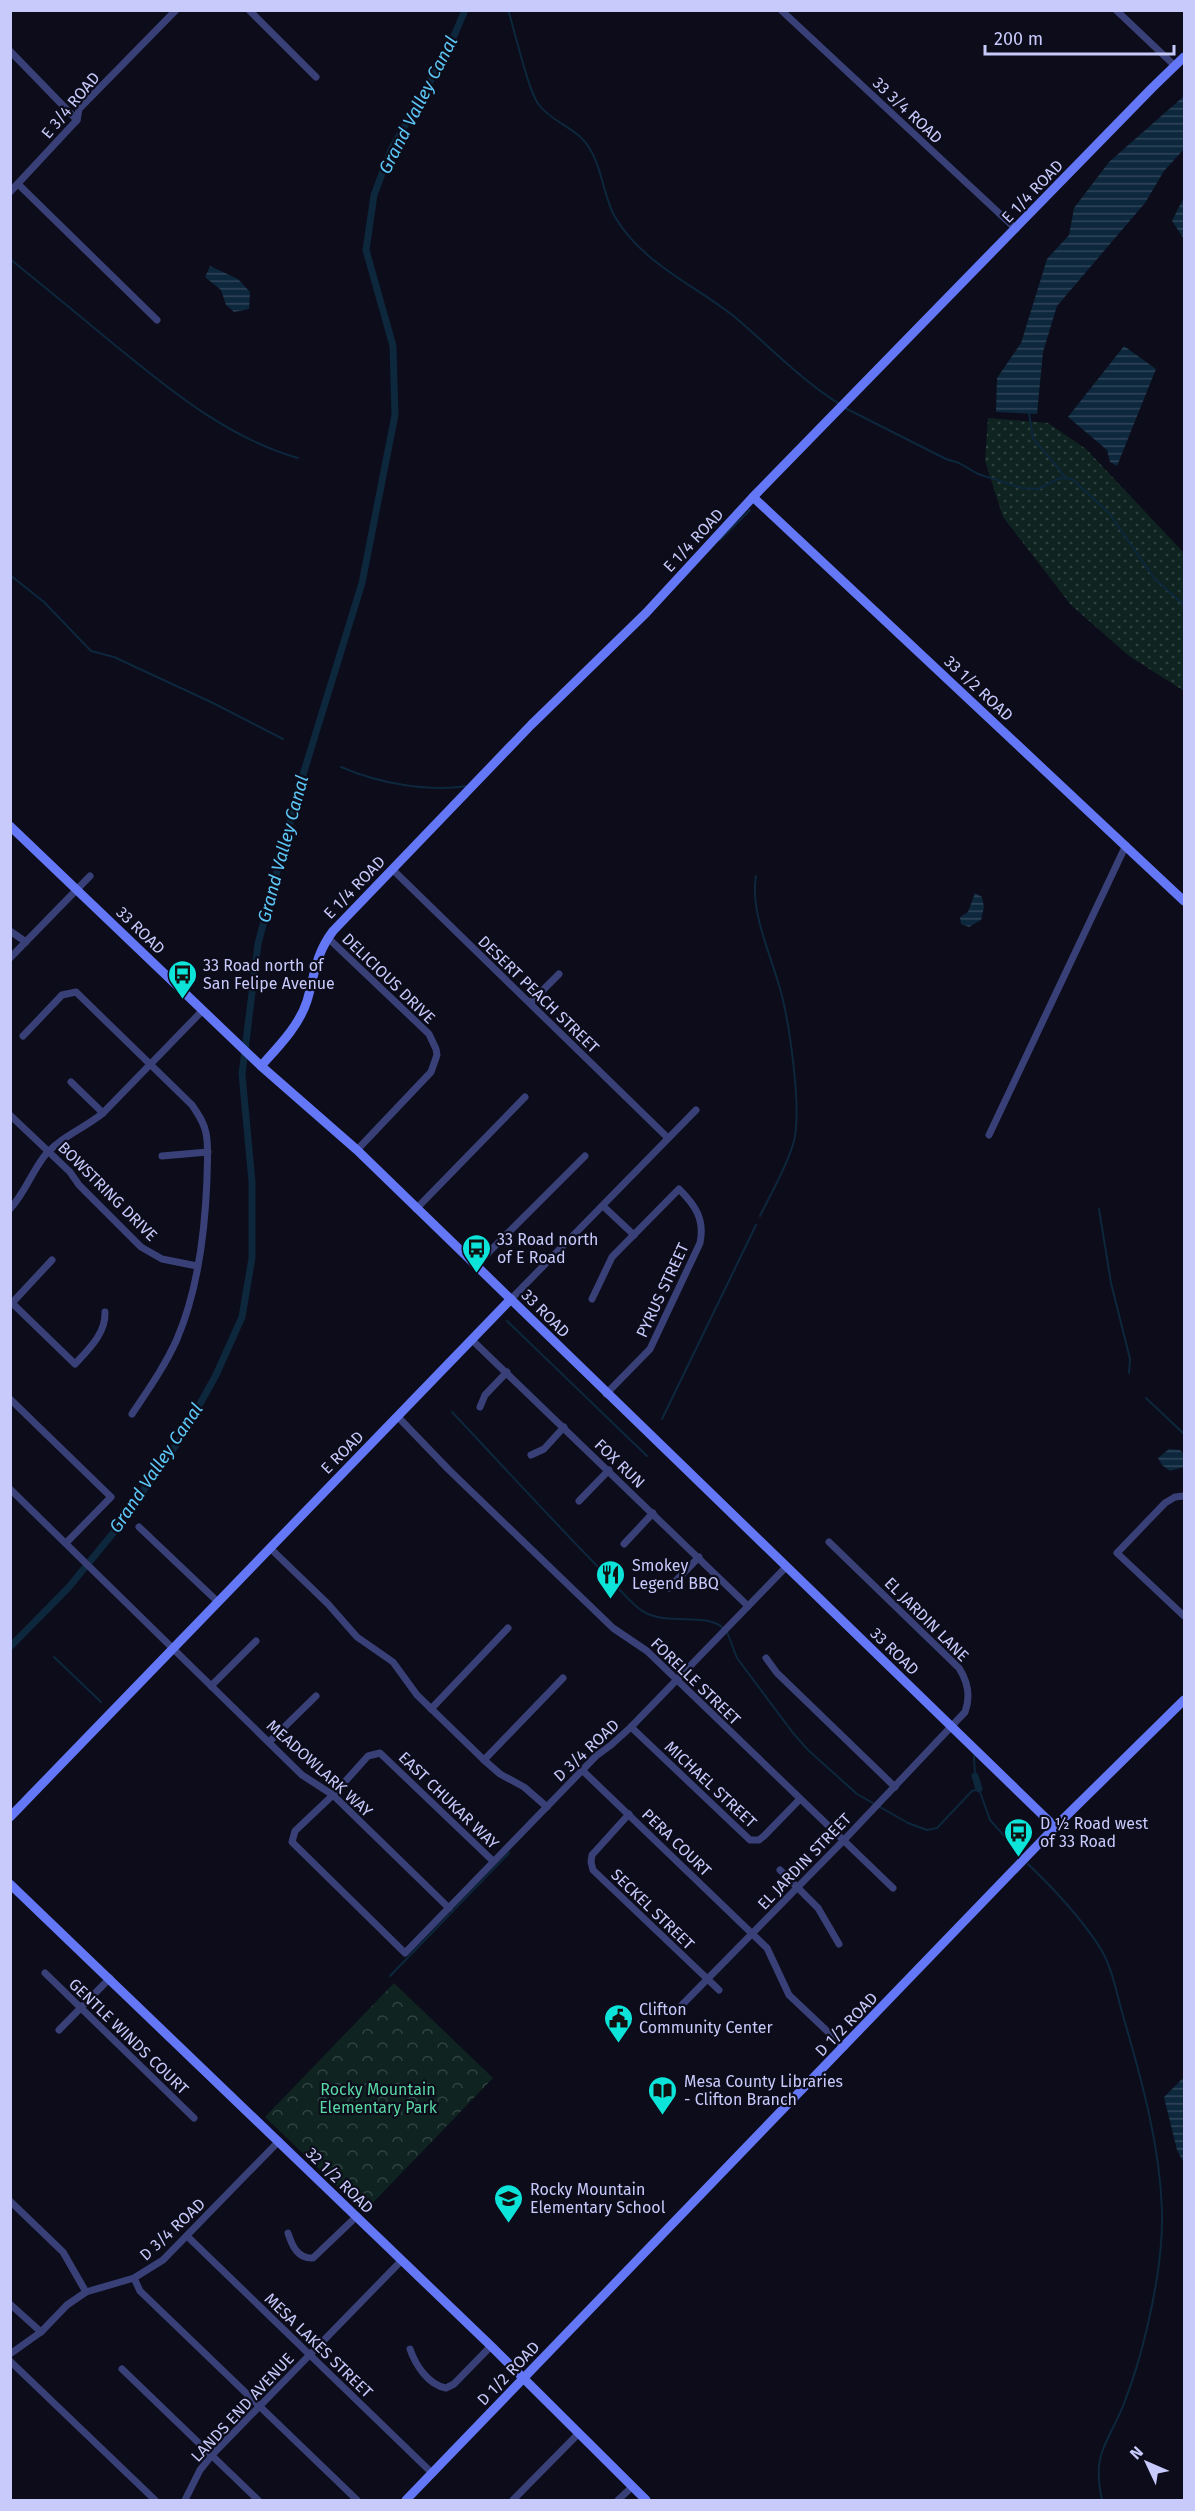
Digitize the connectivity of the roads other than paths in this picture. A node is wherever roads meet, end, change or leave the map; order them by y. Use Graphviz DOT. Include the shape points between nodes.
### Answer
graph roads {
  1 [pos="176,10"];
  2 [pos="249,10"];
  3 [pos="781,10"];
  4 [pos="1116,10"];
  5 [pos="10,51"];
  6 [pos="1185,57"];
  7 [pos="1175,66"];
  8 [pos="316,76"];
  9 [pos="77,120"];
  10 [pos="18,184"];
  11 [pos="10,192"];
  12 [pos="1016,229"];
  13 [pos="157,320"];
  14 [pos="753,497"];
  15 [pos="10,826"];
  16 [pos="1126,845"];
  17 [pos="392,869"];
  18 [pos="90,876"];
  19 [pos="77,889"];
  20 [pos="1185,901"];
  21 [pos="10,931"];
  22 [pos="328,938"];
  23 [pos="26,942"];
  24 [pos="10,958"];
  25 [pos="559,974"];
  26 [pos="530,1004"];
  27 [pos="202,1010"];
  28 [pos="23,1036"];
  29 [pos="151,1064"];
  30 [pos="261,1066"];
  31 [pos="71,1082"];
  32 [pos="525,1096"];
  33 [pos="696,1110"];
  34 [pos="103,1113"];
  35 [pos="10,1115"];
  36 [pos="988,1136"];
  37 [pos="668,1138"];
  38 [pos="357,1150"];
  39 [pos="49,1151"];
  40 [pos="208,1152"];
  41 [pos="162,1156"];
  42 [pos="585,1156"];
  43 [pos="603,1206"];
  44 [pos="11,1208"];
  45 [pos="416,1209"];
  46 [pos="634,1235"];
  47 [pos="52,1260"];
  48 [pos="476,1265"];
  49 [pos="197,1266"];
  50 [pos="511,1299"];
  51 [pos="592,1299"];
  52 [pos="11,1302"];
  53 [pos="105,1311"];
  54 [pos="472,1340"];
  55 [pos="507,1372"];
  56 [pos="606,1394"];
  57 [pos="10,1399"];
  58 [pos="480,1407"];
  59 [pos="132,1414"];
  60 [pos="399,1418"];
  61 [pos="564,1427"];
  62 [pos="531,1455"];
  63 [pos="609,1470"];
  64 [pos="10,1489"];
  65 [pos="1185,1496"];
  66 [pos="579,1501"];
  67 [pos="653,1513"];
  68 [pos="139,1527"];
  69 [pos="829,1542"];
  70 [pos="66,1543"];
  71 [pos="624,1544"];
  72 [pos="270,1548"];
  73 [pos="699,1557"];
  74 [pos="786,1567"];
  75 [pos="669,1588"];
  76 [pos="218,1602"];
  77 [pos="748,1605"];
  78 [pos="1185,1616"];
  79 [pos="508,1628"];
  80 [pos="256,1641"];
  81 [pos="173,1649"];
  82 [pos="766,1658"];
  83 [pos="563,1678"];
  84 [pos="676,1679"];
  85 [pos="211,1686"];
  86 [pos="316,1696"];
  87 [pos="1185,1700"];
  88 [pos="431,1709"];
  89 [pos="631,1727"];
  90 [pos="951,1727"];
  91 [pos="269,1742"];
  92 [pos="484,1760"];
  93 [pos="582,1770"];
  94 [pos="895,1787"];
  95 [pos="333,1795"];
  96 [pos="800,1799"];
  97 [pos="547,1807"];
  98 [pos="629,1814"];
  99 [pos="10,1817"];
  100 [pos="1055,1827"];
  101 [pos="843,1841"];
  102 [pos="493,1861"];
  103 [pos="780,1870"];
  104 [pos="10,1884"];
  105 [pos="798,1887"];
  106 [pos="893,1888"];
  107 [pos="449,1908"];
  108 [pos="752,1934"];
  109 [pos="839,1944"];
  110 [pos="45,1973"];
  111 [pos="110,1978"];
  112 [pos="706,1980"];
  113 [pos="719,1990"];
  114 [pos="81,2008"];
  115 [pos="675,2012"];
  116 [pos="59,2030"];
  117 [pos="844,2048"];
  118 [pos="194,2118"];
  119 [pos="279,2141"];
  120 [pos="10,2201"];
  121 [pos="357,2216"];
  122 [pos="288,2233"];
  123 [pos="187,2236"];
  124 [pos="402,2259"];
  125 [pos="134,2277"];
  126 [pos="86,2292"];
  127 [pos="10,2304"];
  128 [pos="41,2332"];
  129 [pos="491,2346"];
  130 [pos="410,2349"];
  131 [pos="10,2354"];
  132 [pos="309,2355"];
  133 [pos="10,2361"];
  134 [pos="122,2369"];
  135 [pos="523,2379"];
  136 [pos="260,2406"];
  137 [pos="578,2434"];
  138 [pos="212,2456"];
  139 [pos="432,2473"];
  140 [pos="632,2487"];
  141 [pos="155,2500"];
  142 [pos="185,2500"];
  143 [pos="258,2500"];
  144 [pos="357,2500"];
  145 [pos="406,2500"];
  146 [pos="513,2500"];
  147 [pos="618,2500"];
  148 [pos="646,2500"];
  1 -- 9 [label="street, E 3/4 ROAD" via="79,109"];
  2 -- 8 [label="street"];
  3 -- 12 [label="street, 33 3/4 ROAD"];
  4 -- 7 [label="street"];
  5 -- 9 [label="street"];
  6 -- 7 [label="street, E 1/4 ROAD"];
  7 -- 12 [label="street, E 1/4 ROAD"];
  9 -- 10 [label="street, E 3/4 ROAD"];
  10 -- 11 [label="street, E 3/4 ROAD"];
  10 -- 13 [label="street"];
  12 -- 14 [label="street, E 1/4 ROAD"];
  14 -- 16 [label="street, 33 1/2 ROAD"];
  14 -- 17 [label="street, E 1/4 ROAD" via="646,613"];
  15 -- 19 [label="street, 33 ROAD"];
  16 -- 20 [label="street, 33 1/2 ROAD"];
  16 -- 36 [label="street"];
  17 -- 22 [label="street, E 1/4 ROAD"];
  17 -- 26 [label="street, DESERT PEACH STREET"];
  18 -- 19 [label="street"];
  19 -- 23 [label="street"];
  19 -- 27 [label="street, 33 ROAD"];
  21 -- 23 [label="street"];
  22 -- 30 [label="street, E 1/4 ROAD" via="313,970 299,1018"];
  22 -- 38 [label="street, DELICIOUS DRIVE" via="423,1029 436,1048 431,1072"];
  23 -- 24 [label="street"];
  25 -- 26 [label="street"];
  26 -- 37 [label="street, DESERT PEACH STREET"];
  27 -- 29 [label="street"];
  27 -- 30 [label="street, 33 ROAD"];
  28 -- 29 [label="street" via="62,995 76,992"];
  29 -- 34 [label="street"];
  29 -- 40 [label="street" via="197,1112 206,1133"];
  30 -- 38 [label="street, 33 ROAD"];
  31 -- 34 [label="street"];
  32 -- 45 [label="street"];
  33 -- 37 [label="street, E ROAD"];
  34 -- 39 [label="street"];
  35 -- 39 [label="street, BOWSTRING DRIVE"];
  37 -- 43 [label="street, E ROAD"];
  38 -- 45 [label="street, 33 ROAD"];
  39 -- 44 [label="street"];
  39 -- 49 [label="street, BOWSTRING DRIVE" via="141,1247 162,1259"];
  40 -- 41 [label="street"];
  40 -- 49 [label="street" via="206,1217"];
  42 -- 48 [label="street"];
  43 -- 46 [label="street"];
  43 -- 50 [label="street, E ROAD"];
  45 -- 48 [label="street, 33 ROAD"];
  46 -- 51 [label="street" via="612,1257"];
  46 -- 56 [label="street, PYRUS STREET" via="679,1189 692,1202 703,1230 650,1348"];
  47 -- 52 [label="street"];
  48 -- 50 [label="street, 33 ROAD"];
  49 -- 59 [label="street" via="177,1339"];
  50 -- 54 [label="street, E ROAD"];
  50 -- 56 [label="street, 33 ROAD"];
  52 -- 53 [label="street" via="75,1364 106,1323"];
  54 -- 55 [label="street, FOX RUN"];
  54 -- 60 [label="street, E ROAD"];
  55 -- 58 [label="street" via="485,1395"];
  55 -- 61 [label="street, FOX RUN"];
  56 -- 74 [label="street, 33 ROAD"];
  57 -- 70 [label="street" via="111,1497"];
  60 -- 72 [label="street, E ROAD"];
  60 -- 84 [label="street, FORELLE STREET" via="613,1628 647,1651"];
  61 -- 62 [label="street" via="544,1449"];
  61 -- 63 [label="street, FOX RUN"];
  63 -- 66 [label="street"];
  63 -- 67 [label="street, FOX RUN"];
  64 -- 70 [label="street, MEADOWLARK WAY"];
  65 -- 78 [label="street" via="1165,1503 1117,1553"];
  67 -- 71 [label="street"];
  67 -- 73 [label="street, FOX RUN"];
  68 -- 76 [label="street"];
  69 -- 90 [label="street, EL JARDIN LANE" via="963,1673 968,1686 967,1706"];
  70 -- 81 [label="street, MEADOWLARK WAY"];
  72 -- 76 [label="street, E ROAD"];
  72 -- 88 [label="street" via="357,1637 393,1662"];
  73 -- 75 [label="street"];
  73 -- 77 [label="street, FOX RUN"];
  74 -- 77 [label="street, D 3/4 ROAD"];
  74 -- 90 [label="street, 33 ROAD"];
  76 -- 81 [label="street, E ROAD"];
  77 -- 84 [label="street, D 3/4 ROAD"];
  79 -- 88 [label="street"];
  80 -- 85 [label="street"];
  81 -- 85 [label="street, MEADOWLARK WAY"];
  81 -- 99 [label="street, E ROAD"];
  82 -- 94 [label="street"];
  83 -- 92 [label="street"];
  84 -- 89 [label="street, D 3/4 ROAD"];
  84 -- 96 [label="street, FORELLE STREET"];
  85 -- 91 [label="street, MEADOWLARK WAY"];
  86 -- 91 [label="street"];
  87 -- 100 [label="street, D 1/2 ROAD"];
  88 -- 92 [label="street"];
  89 -- 93 [label="street, D 3/4 ROAD"];
  89 -- 96 [label="street, MICHAEL STREET" via="750,1840 764,1836"];
  90 -- 94 [label="street, EL JARDIN STREET"];
  90 -- 100 [label="street, 33 ROAD"];
  91 -- 95 [label="street, MEADOWLARK WAY" via="302,1775"];
  92 -- 97 [label="street"];
  93 -- 97 [label="street, D 3/4 ROAD"];
  93 -- 98 [label="street, PERA COURT"];
  94 -- 101 [label="street, EL JARDIN STREET"];
  95 -- 102 [label="street, EAST CHUKAR WAY" via="368,1756 380,1753"];
  95 -- 107 [label="street, MEADOWLARK WAY"];
  95 -- 107 [label="street, D 3/4 ROAD" via="294,1831 292,1842 405,1953"];
  96 -- 101 [label="street, FORELLE STREET"];
  97 -- 102 [label="street, D 3/4 ROAD"];
  98 -- 108 [label="street, PERA COURT"];
  98 -- 112 [label="street, SECKEL STREET" via="592,1855 593,1870"];
  100 -- 117 [label="street, D 1/2 ROAD"];
  101 -- 105 [label="street, EL JARDIN STREET"];
  101 -- 106 [label="street, FORELLE STREET"];
  102 -- 107 [label="street, D 3/4 ROAD"];
  103 -- 105 [label="street"];
  104 -- 111 [label="street, 32 1/2 ROAD"];
  105 -- 108 [label="street, EL JARDIN STREET"];
  105 -- 109 [label="street" via="825,1916"];
  108 -- 112 [label="street, EL JARDIN STREET"];
  108 -- 117 [label="street, PERA COURT" via="772,1958 789,1995"];
  110 -- 114 [label="street, GENTLE WINDS COURT"];
  111 -- 114 [label="street"];
  111 -- 119 [label="street, 32 1/2 ROAD"];
  112 -- 113 [label="street, SECKEL STREET"];
  112 -- 115 [label="street, EL JARDIN STREET"];
  114 -- 116 [label="street"];
  114 -- 118 [label="street, GENTLE WINDS COURT"];
  117 -- 135 [label="street, D 1/2 ROAD"];
  119 -- 121 [label="street, 32 1/2 ROAD"];
  119 -- 123 [label="street, D 3/4 ROAD"];
  120 -- 126 [label="street" via="63,2252"];
  121 -- 122 [label="street" via="313,2258 303,2257 292,2246"];
  121 -- 124 [label="street, 32 1/2 ROAD"];
  123 -- 125 [label="street, D 3/4 ROAD" via="157,2266"];
  123 -- 132 [label="street, MESA LAKES STREET"];
  124 -- 129 [label="street, 32 1/2 ROAD"];
  124 -- 132 [label="street, LANDS END AVENUE"];
  125 -- 126 [label="street, D 3/4 ROAD"];
  125 -- 136 [label="street" via="140,2291"];
  126 -- 128 [label="street, D 3/4 ROAD"];
  127 -- 128 [label="street"];
  128 -- 131 [label="street, D 3/4 ROAD"];
  129 -- 130 [label="street" via="446,2388 436,2385 416,2364"];
  129 -- 135 [label="street, 32 1/2 ROAD"];
  132 -- 136 [label="street, LANDS END AVENUE"];
  132 -- 139 [label="street, MESA LAKES STREET"];
  133 -- 141 [label="street"];
  134 -- 138 [label="street"];
  135 -- 137 [label="street, 32 1/2 ROAD"];
  135 -- 139 [label="street, D 1/2 ROAD"];
  136 -- 138 [label="street, LANDS END AVENUE"];
  136 -- 144 [label="street"];
  137 -- 140 [label="street, 32 1/2 ROAD"];
  137 -- 146 [label="street"];
  138 -- 142 [label="street, LANDS END AVENUE"];
  138 -- 143 [label="street"];
  139 -- 145 [label="street, D 1/2 ROAD"];
  140 -- 147 [label="street"];
  140 -- 148 [label="street, 32 1/2 ROAD"];
}
